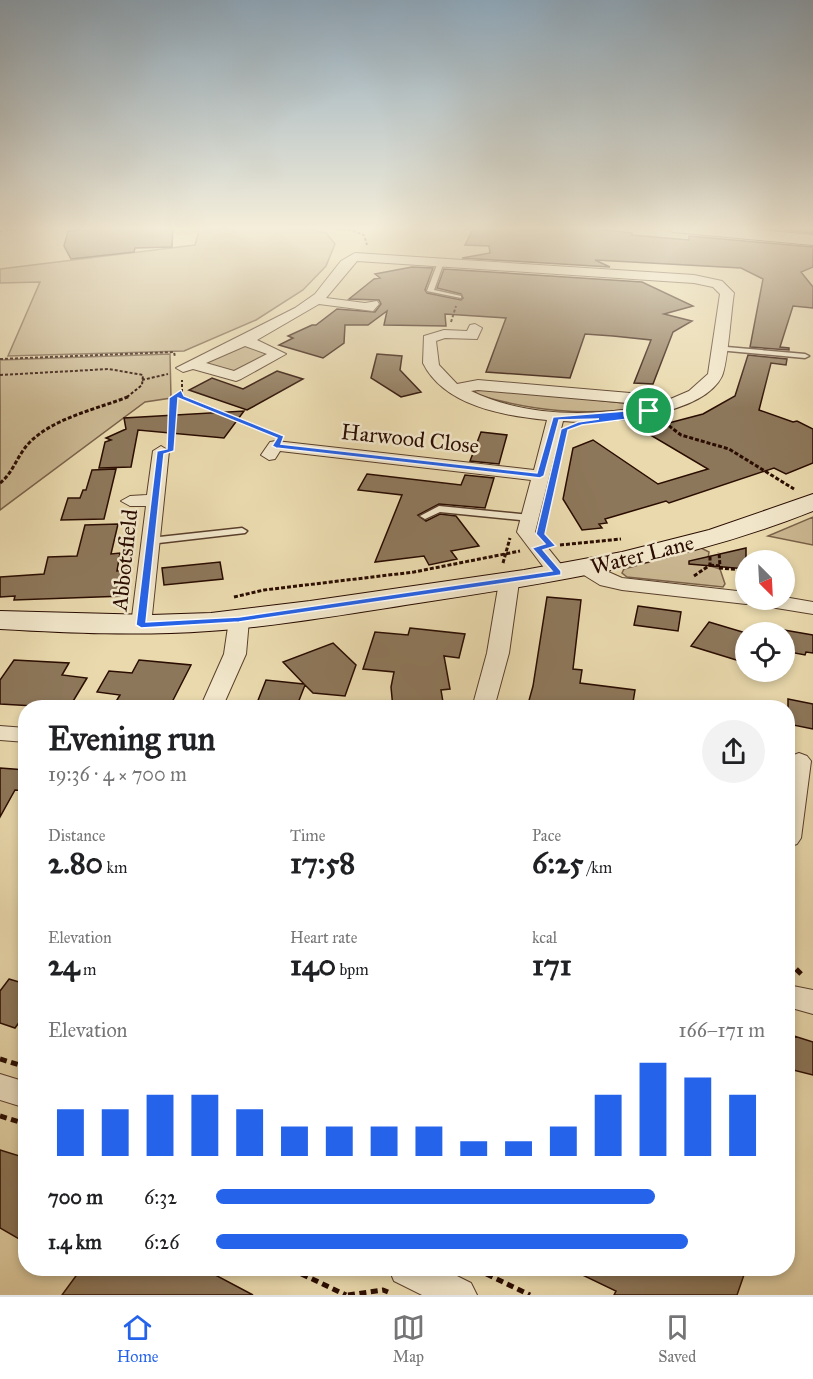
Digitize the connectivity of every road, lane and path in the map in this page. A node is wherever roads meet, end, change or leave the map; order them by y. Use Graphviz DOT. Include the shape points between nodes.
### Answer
graph roads {
  1 [pos="328,287"];
  2 [pos="431,287"];
  3 [pos="723,287"];
  4 [pos="459,297"];
  5 [pos="316,300"];
  6 [pos="368,308"];
  7 [pos="447,335"];
  8 [pos="473,335"];
  9 [pos="243,340"];
  10 [pos="718,348"];
  11 [pos="805,356"];
  12 [pos="0,359"];
  13 [pos="186,368"];
  14 [pos="0,375"];
  15 [pos="142,380"];
  16 [pos="456,389"];
  17 [pos="181,392"];
  18 [pos="656,410"];
  19 [pos="556,418"];
  20 [pos="275,446"];
  21 [pos="160,451"];
  22 [pos="540,476"];
  23 [pos="0,483"];
  24 [pos="800,492"];
  25 [pos="155,500"];
  26 [pos="130,501"];
  27 [pos="425,516"];
  28 [pos="523,517"];
  29 [pos="242,531"];
  30 [pos="630,538"];
  31 [pos="150,541"];
  32 [pos="537,548"];
  33 [pos="711,551"];
  34 [pos="719,552"];
  35 [pos="710,565"];
  36 [pos="718,566"];
  37 [pos="507,568"];
  38 [pos="735,568"];
  39 [pos="572,571"];
  40 [pos="673,589"];
  41 [pos="735,597"];
  42 [pos="795,605"];
  43 [pos="813,608"];
  44 [pos="233,609"];
  45 [pos="0,620"];
  46 [pos="141,625"];
  47 [pos="215,700"];
  48 [pos="485,700"];
  49 [pos="0,733"];
  50 [pos="18,734"];
  51 [pos="799,761"];
  52 [pos="795,789"];
  53 [pos="795,976"];
  54 [pos="802,992"];
  55 [pos="0,1059"];
  56 [pos="10,1094"];
  57 [pos="18,1109"];
  58 [pos="306,1276"];
  59 [pos="420,1276"];
  60 [pos="491,1276"];
  61 [pos="347,1295"];
  62 [pos="394,1295"];
  63 [pos="459,1295"];
  64 [pos="530,1295"];
  1 -- 5 [label="street"];
  2 -- 4 [label="lane" via="430,291"];
  3 -- 10 [label="street" via="727,293"];
  4 -- 7 [label="path"];
  5 -- 6 [label="street"];
  5 -- 9 [label="street" via="284,321"];
  7 -- 8 [label="street"];
  7 -- 16 [label="street" via="429,339 429,357 436,374"];
  9 -- 13 [label="street"];
  9 -- 13 [label="street" via="279,354 236,376"];
  10 -- 11 [label="lane"];
  10 -- 18 [label="street" via="710,384 687,399"];
  12 -- 13 [label="path" via="174,352 177,363"];
  13 -- 15 [label="path"];
  13 -- 17 [label="path"];
  14 -- 15 [label="path" via="110,370 143,375"];
  15 -- 23 [label="path" via="132,395 52,426 30,442 18,466"];
  16 -- 18 [label="street" via="478,385 630,398"];
  16 -- 19 [label="street" via="487,403"];
  17 -- 20 [label="path" via="181,397"];
  17 -- 21 [label="path" via="173,398 171,451"];
  18 -- 19 [label="street" via="608,417"];
  18 -- 24 [label="path" via="681,435 729,449"];
  19 -- 22 [label="street"];
  20 -- 22 [label="street, Harwood Close"];
  21 -- 25 [label="street, Abbotsfield"];
  22 -- 28 [label="street"];
  24 -- 39 [label="street, Water Lane" via="711,537"];
  25 -- 26 [label="street, Abbotsfield"];
  25 -- 31 [label="street, Abbotsfield"];
  27 -- 28 [label="lane" via="439,509"];
  28 -- 32 [label="street" via="526,532"];
  28 -- 37 [label="path"];
  29 -- 31 [label="lane"];
  30 -- 32 [label="path"];
  31 -- 46 [label="street, Abbotsfield"];
  32 -- 37 [label="path"];
  32 -- 39 [label="street"];
  33 -- 35 [label="path"];
  34 -- 36 [label="path"];
  35 -- 36 [label="path"];
  35 -- 40 [label="path"];
  36 -- 38 [label="path"];
  37 -- 39 [label="street, Water Lane"];
  37 -- 44 [label="street, Water Lane"];
  37 -- 44 [label="path" via="414,572 264,590"];
  37 -- 48 [label="street" via="498,653"];
  39 -- 40 [label="street" via="607,581"];
  40 -- 41 [label="street"];
  42 -- 43 [label="street"];
  44 -- 46 [label="street, Water Lane"];
  44 -- 47 [label="street" via="235,654"];
  45 -- 46 [label="street, Water Lane"];
  49 -- 50 [label="street"];
  51 -- 52 [label="street"];
  53 -- 54 [label="path"];
  55 -- 56 [label="path"];
  56 -- 57 [label="path"];
  58 -- 61 [label="path"];
  59 -- 63 [label="street"];
  60 -- 64 [label="path"];
  61 -- 62 [label="path" via="383,1290"];
}
